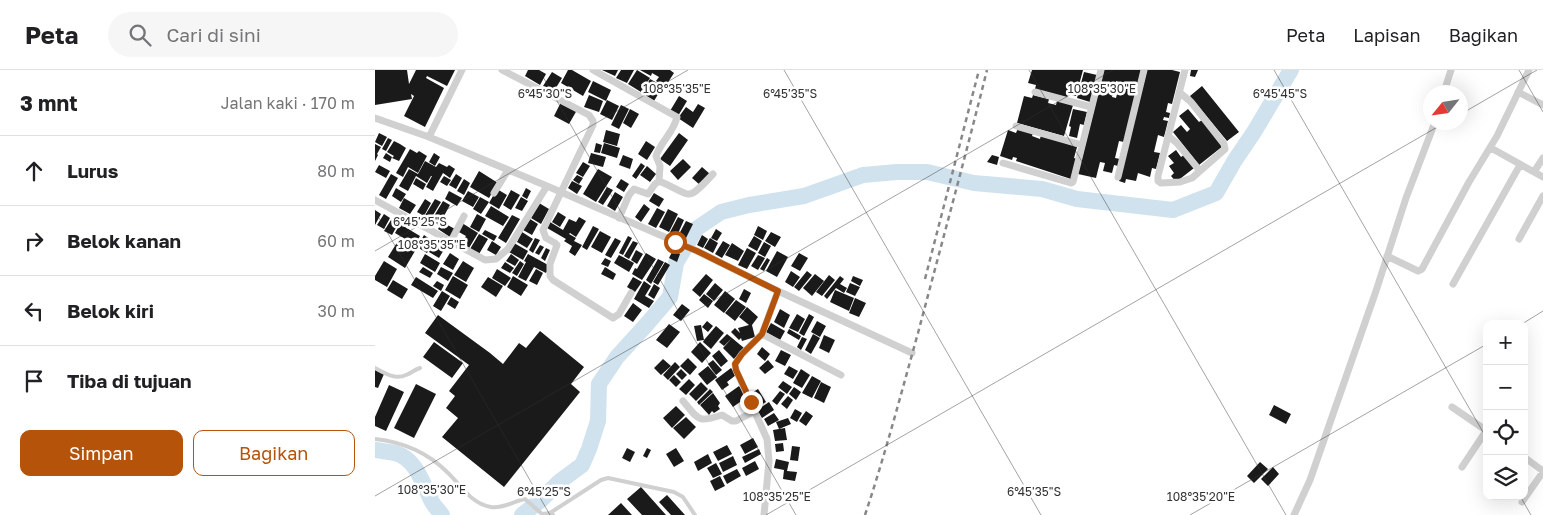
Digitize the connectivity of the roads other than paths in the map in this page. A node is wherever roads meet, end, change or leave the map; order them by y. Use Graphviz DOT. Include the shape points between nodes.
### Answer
graph roads {
  1 [pos="462,70"];
  2 [pos="502,70"];
  3 [pos="593,70"];
  4 [pos="1100,70"];
  5 [pos="1144,70"];
  6 [pos="1185,70"];
  7 [pos="1451,70"];
  8 [pos="1529,70"];
  9 [pos="1446,85"];
  10 [pos="1035,92"];
  11 [pos="1179,92"];
  12 [pos="1518,92"];
  13 [pos="1543,105"];
  14 [pos="1091,107"];
  15 [pos="375,118"];
  16 [pos="1016,126"];
  17 [pos="1432,130"];
  18 [pos="1168,136"];
  19 [pos="429,137"];
  20 [pos="1082,145"];
  21 [pos="1491,148"];
  22 [pos="1543,158"];
  23 [pos="1003,163"];
  24 [pos="1520,165"];
  25 [pos="507,170"];
  26 [pos="1200,171"];
  27 [pos="1535,172"];
  28 [pos="713,174"];
  29 [pos="1118,177"];
  30 [pos="1543,177"];
  31 [pos="659,181"];
  32 [pos="547,186"];
  33 [pos="561,192"];
  34 [pos="494,193"];
  35 [pos="1543,196"];
  36 [pos="375,200"];
  37 [pos="464,216"];
  38 [pos="619,218"];
  39 [pos="1519,238"];
  40 [pos="451,240"];
  41 [pos="1387,256"];
  42 [pos="1453,284"];
  43 [pos="778,291"];
  44 [pos="631,293"];
  45 [pos="762,334"];
  46 [pos="912,353"];
  47 [pos="375,368"];
  48 [pos="420,368"];
  49 [pos="841,375"];
  50 [pos="683,401"];
  51 [pos="1453,407"];
  52 [pos="755,411"];
  53 [pos="1483,428"];
  54 [pos="1483,437"];
  55 [pos="375,439"];
  56 [pos="1528,460"];
  57 [pos="1462,467"];
  58 [pos="1543,471"];
  59 [pos="1523,502"];
  60 [pos="552,514"];
  61 [pos="695,515"];
  62 [pos="764,515"];
  63 [pos="1294,515"];
  1 -- 19 [label="street"];
  2 -- 33 [label="street" via="592,118 593,126"];
  3 -- 31 [label="street" via="677,117 656,156 660,166"];
  4 -- 14 [label="street"];
  5 -- 29 [label="street"];
  6 -- 11 [label="street"];
  7 -- 9 [label="street"];
  8 -- 12 [label="street"];
  10 -- 14 [label="street"];
  11 -- 18 [label="street"];
  11 -- 26 [label="street" via="1191,102 1225,146 1223,152"];
  12 -- 13 [label="street"];
  12 -- 21 [label="street"];
  14 -- 20 [label="street"];
  15 -- 19 [label="street"];
  16 -- 20 [label="street"];
  17 -- 41 [label="street"];
  18 -- 26 [label="street"];
  18 -- 26 [label="street" via="1158,181 1165,184 1187,180"];
  19 -- 25 [label="street"];
  20 -- 23 [label="street" via="1071,184"];
  21 -- 24 [label="street"];
  21 -- 41 [label="street" via="1422,269 1418,271"];
  22 -- 27 [label="street"];
  24 -- 27 [label="street"];
  24 -- 42 [label="street"];
  25 -- 32 [label="street"];
  25 -- 34 [label="street"];
  27 -- 30 [label="street"];
  28 -- 31 [label="street" via="692,194"];
  31 -- 38 [label="street" via="648,194 632,190"];
  32 -- 33 [label="street"];
  32 -- 40 [label="street" via="500,257 485,260"];
  33 -- 38 [label="street"];
  33 -- 44 [label="street" via="543,230 546,238 557,245 550,264 550,276 613,318 619,314"];
  35 -- 39 [label="street"];
  36 -- 40 [label="street"];
  37 -- 40 [label="street"];
  38 -- 43 [label="street" via="697,251"];
  41 -- 63 [label="street" via="1310,480"];
  43 -- 45 [label="street"];
  43 -- 46 [label="street"];
  45 -- 49 [label="street"];
  45 -- 52 [label="street" via="735,364"];
  47 -- 48 [label="lane" via="399,377"];
  50 -- 52 [label="street" via="697,418 703,420 722,415 736,421"];
  51 -- 53 [label="street"];
  52 -- 62 [label="street" via="767,439 769,461"];
  54 -- 57 [label="street"];
  55 -- 60 [label="lane" via="393,442 433,460 481,505 497,507 523,499 542,514"];
  56 -- 58 [label="street"];
  58 -- 59 [label="street"];
  60 -- 61 [label="lane" via="608,478 674,492 683,498"];
}
